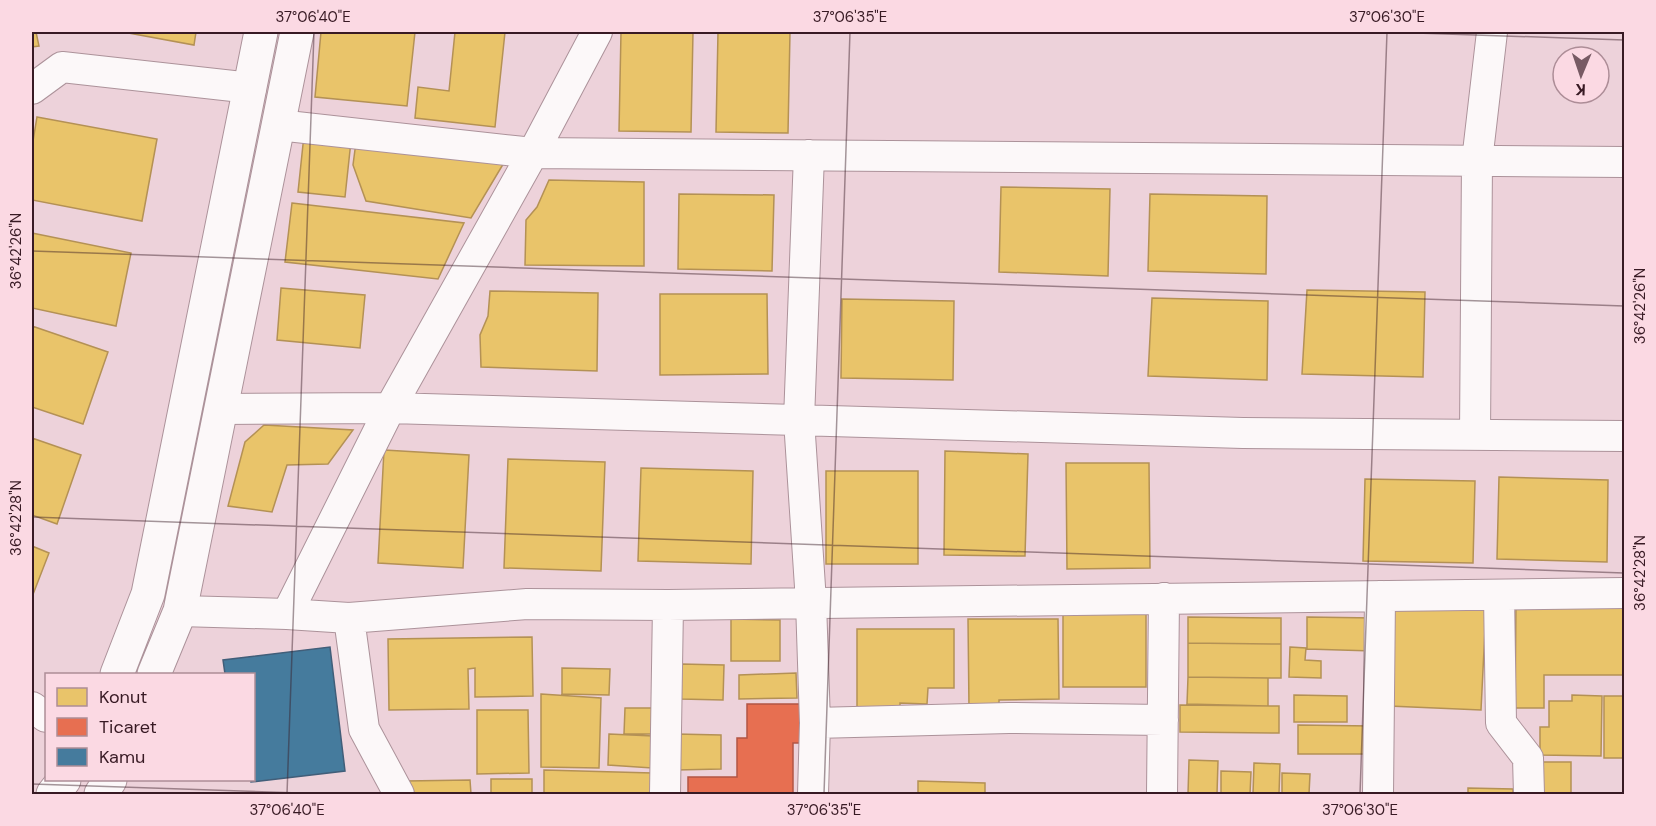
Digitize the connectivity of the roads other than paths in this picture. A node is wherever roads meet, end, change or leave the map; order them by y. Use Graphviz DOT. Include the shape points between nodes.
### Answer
graph roads {
  1 [pos="261,32"];
  2 [pos="297,32"];
  3 [pos="597,32"];
  4 [pos="1492,32"];
  5 [pos="250,88"];
  6 [pos="32,89"];
  7 [pos="278,125"];
  8 [pos="533,153"];
  9 [pos="809,155"];
  10 [pos="1477,161"];
  11 [pos="1624,162"];
  12 [pos="390,408"];
  13 [pos="220,410"];
  14 [pos="799,420"];
  15 [pos="1476,435"];
  16 [pos="1624,436"];
  17 [pos="1624,593"];
  18 [pos="1499,595"];
  19 [pos="1380,596"];
  20 [pos="1164,598"];
  21 [pos="812,602"];
  22 [pos="668,605"];
  23 [pos="180,611"];
  24 [pos="287,614"];
  25 [pos="349,618"];
  26 [pos="118,673"];
  27 [pos="155,673"];
  28 [pos="32,707"];
  29 [pos="45,716"];
  30 [pos="1163,720"];
  31 [pos="815,723"];
  32 [pos="63,781"];
  33 [pos="109,781"];
  34 [pos="53,795"];
  35 [pos="101,795"];
  36 [pos="399,795"];
  37 [pos="665,795"];
  38 [pos="813,795"];
  39 [pos="1162,795"];
  40 [pos="1378,795"];
  41 [pos="1529,795"];
  1 -- 5 [label="main road"];
  2 -- 7 [label="main road"];
  3 -- 8 [label="street"];
  4 -- 10 [label="street"];
  5 -- 6 [label="street" via="62,68"];
  5 -- 26 [label="main road" via="148,594"];
  7 -- 8 [label="street"];
  7 -- 13 [label="main road"];
  8 -- 9 [label="street"];
  8 -- 12 [label="street"];
  9 -- 10 [label="street"];
  9 -- 14 [label="street"];
  10 -- 11 [label="street"];
  10 -- 15 [label="street"];
  12 -- 13 [label="street"];
  12 -- 14 [label="street"];
  12 -- 24 [label="street"];
  13 -- 23 [label="main road"];
  14 -- 15 [label="street" via="1243,433"];
  14 -- 21 [label="street"];
  15 -- 16 [label="street"];
  17 -- 18 [label="street"];
  18 -- 19 [label="street"];
  18 -- 41 [label="street" via="1501,723 1528,758"];
  19 -- 20 [label="street"];
  19 -- 40 [label="street"];
  20 -- 21 [label="street"];
  20 -- 30 [label="street"];
  21 -- 22 [label="street"];
  21 -- 31 [label="street"];
  22 -- 25 [label="street" via="527,603"];
  22 -- 37 [label="street"];
  23 -- 24 [label="street"];
  23 -- 27 [label="main road"];
  24 -- 25 [label="street"];
  25 -- 36 [label="street" via="364,729"];
  28 -- 29 [label="street"];
  30 -- 31 [label="street" via="1009,718"];
  30 -- 39 [label="street"];
  31 -- 38 [label="street"];
  32 -- 34 [label="main road"];
  33 -- 35 [label="main road"];
}
